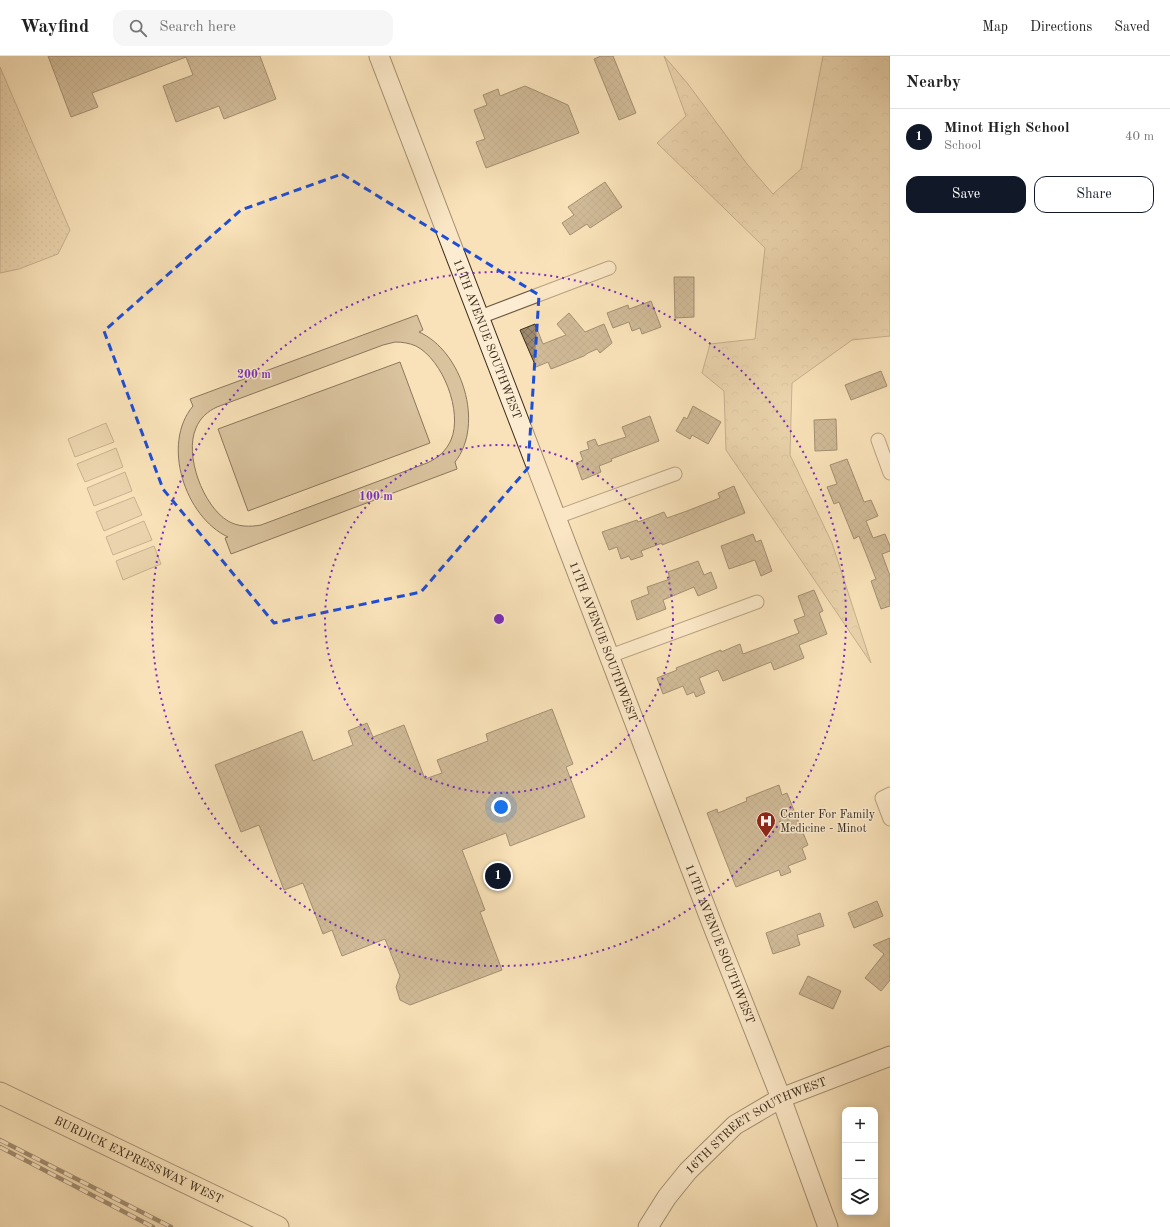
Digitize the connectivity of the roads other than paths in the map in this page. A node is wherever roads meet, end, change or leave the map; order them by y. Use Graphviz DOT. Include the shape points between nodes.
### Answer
graph roads {
  1 [pos="379,56"];
  2 [pos="609,268"];
  3 [pos="480,317"];
  4 [pos="878,440"];
  5 [pos="890,472"];
  6 [pos="675,474"];
  7 [pos="557,517"];
  8 [pos="757,602"];
  9 [pos="610,656"];
  10 [pos="886,796"];
  11 [pos="890,819"];
  12 [pos="890,1056"];
  13 [pos="0,1093"];
  14 [pos="781,1098"];
  15 [pos="278,1227"];
  16 [pos="648,1227"];
  17 [pos="828,1227"];
  1 -- 3 [label="street, 11TH AVENUE SOUTHWEST"];
  2 -- 3 [label="street"];
  3 -- 7 [label="street, 11TH AVENUE SOUTHWEST"];
  4 -- 5 [label="street"];
  6 -- 7 [label="street"];
  7 -- 9 [label="street, 11TH AVENUE SOUTHWEST"];
  8 -- 9 [label="street"];
  9 -- 14 [label="street, 11TH AVENUE SOUTHWEST"];
  10 -- 11 [label="street"];
  12 -- 14 [label="street, 16TH STREET SOUTHWEST"];
  13 -- 15 [label="main road, BURDICK EXPRESSWAY WEST"];
  14 -- 16 [label="street, 16TH STREET SOUTHWEST" via="735,1125 712,1146 667,1197"];
  14 -- 17 [label="street, 11TH AVENUE SOUTHWEST"];
}
